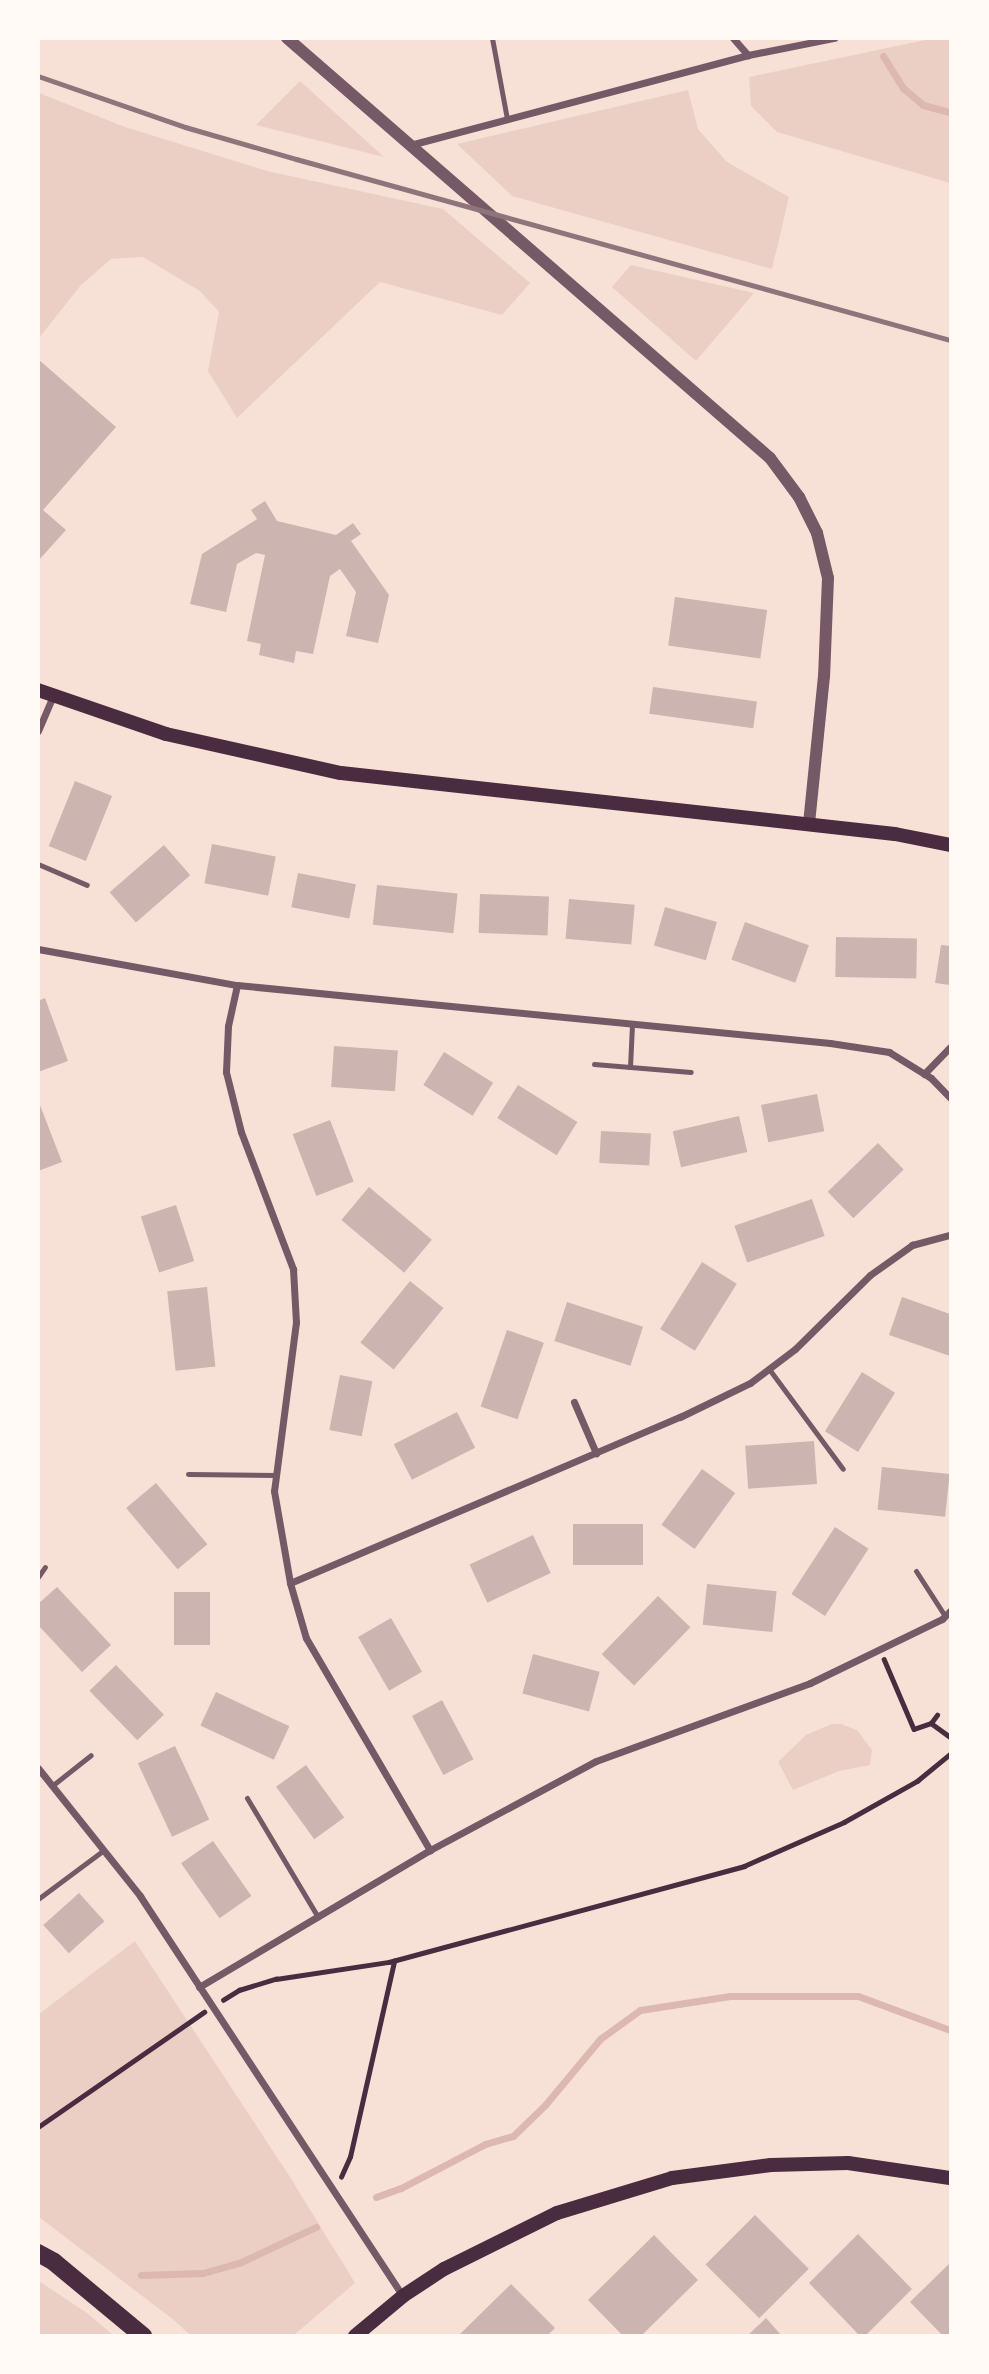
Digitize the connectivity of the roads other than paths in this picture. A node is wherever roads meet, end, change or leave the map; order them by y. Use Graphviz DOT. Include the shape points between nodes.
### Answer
graph roads {
  1 [pos="287,38"];
  2 [pos="492,38"];
  3 [pos="733,38"];
  4 [pos="834,38"];
  5 [pos="748,55"];
  6 [pos="507,119"];
  7 [pos="409,145"];
  8 [pos="38,690"];
  9 [pos="54,696"];
  10 [pos="38,731"];
  11 [pos="809,824"];
  12 [pos="950,845"];
  13 [pos="38,864"];
  14 [pos="87,885"];
  15 [pos="38,949"];
  16 [pos="237,985"];
  17 [pos="632,1025"];
  18 [pos="950,1047"];
  19 [pos="594,1064"];
  20 [pos="630,1067"];
  21 [pos="691,1072"];
  22 [pos="924,1074"];
  23 [pos="950,1098"];
  24 [pos="950,1235"];
  25 [pos="769,1369"];
  26 [pos="574,1402"];
  27 [pos="596,1453"];
  28 [pos="843,1469"];
  29 [pos="188,1474"];
  30 [pos="276,1475"];
  31 [pos="46,1567"];
  32 [pos="916,1572"];
  33 [pos="38,1577"];
  34 [pos="290,1583"];
  35 [pos="948,1614"];
  36 [pos="91,1755"];
  37 [pos="38,1768"];
  38 [pos="52,1786"];
  39 [pos="247,1798"];
  40 [pos="104,1850"];
  41 [pos="430,1850"];
  42 [pos="38,1899"];
  43 [pos="318,1917"];
  44 [pos="199,1987"];
  45 [pos="950,2178"];
  46 [pos="38,2253"];
  47 [pos="403,2296"];
  48 [pos="144,2336"];
  49 [pos="355,2336"];
  1 -- 7 [label="street"];
  2 -- 6 [label="lane"];
  3 -- 5 [label="street"];
  4 -- 5 [label="street"];
  5 -- 6 [label="street"];
  6 -- 7 [label="street"];
  7 -- 11 [label="street" via="770,458 799,497 817,533 828,578 824,676"];
  8 -- 9 [label="main road"];
  9 -- 10 [label="street"];
  9 -- 11 [label="main road" via="166,734 341,773"];
  11 -- 12 [label="main road"];
  13 -- 14 [label="lane"];
  15 -- 16 [label="street"];
  16 -- 17 [label="street"];
  16 -- 30 [label="street" via="228,1026 226,1072 241,1132 293,1269 296,1322"];
  17 -- 20 [label="lane"];
  17 -- 22 [label="street" via="830,1042 889,1052"];
  18 -- 22 [label="street"];
  19 -- 20 [label="lane"];
  20 -- 21 [label="lane"];
  22 -- 23 [label="street"];
  24 -- 25 [label="street" via="912,1245 870,1275"];
  25 -- 27 [label="street" via="738,1389"];
  25 -- 28 [label="lane"];
  26 -- 27 [label="street"];
  27 -- 34 [label="street"];
  29 -- 30 [label="lane"];
  30 -- 34 [label="street" via="274,1491"];
  31 -- 33 [label="lane"];
  32 -- 35 [label="lane"];
  34 -- 41 [label="street" via="306,1638"];
  35 -- 41 [label="street" via="810,1683 596,1761"];
  36 -- 38 [label="lane"];
  37 -- 38 [label="street"];
  38 -- 40 [label="street"];
  39 -- 43 [label="lane"];
  40 -- 42 [label="lane"];
  40 -- 44 [label="street" via="140,1895"];
  41 -- 43 [label="street"];
  43 -- 44 [label="street"];
  44 -- 47 [label="street"];
  45 -- 47 [label="main road" via="848,2163 771,2165 672,2178 557,2213 444,2269"];
  46 -- 48 [label="main road"];
  47 -- 49 [label="main road"];
}
